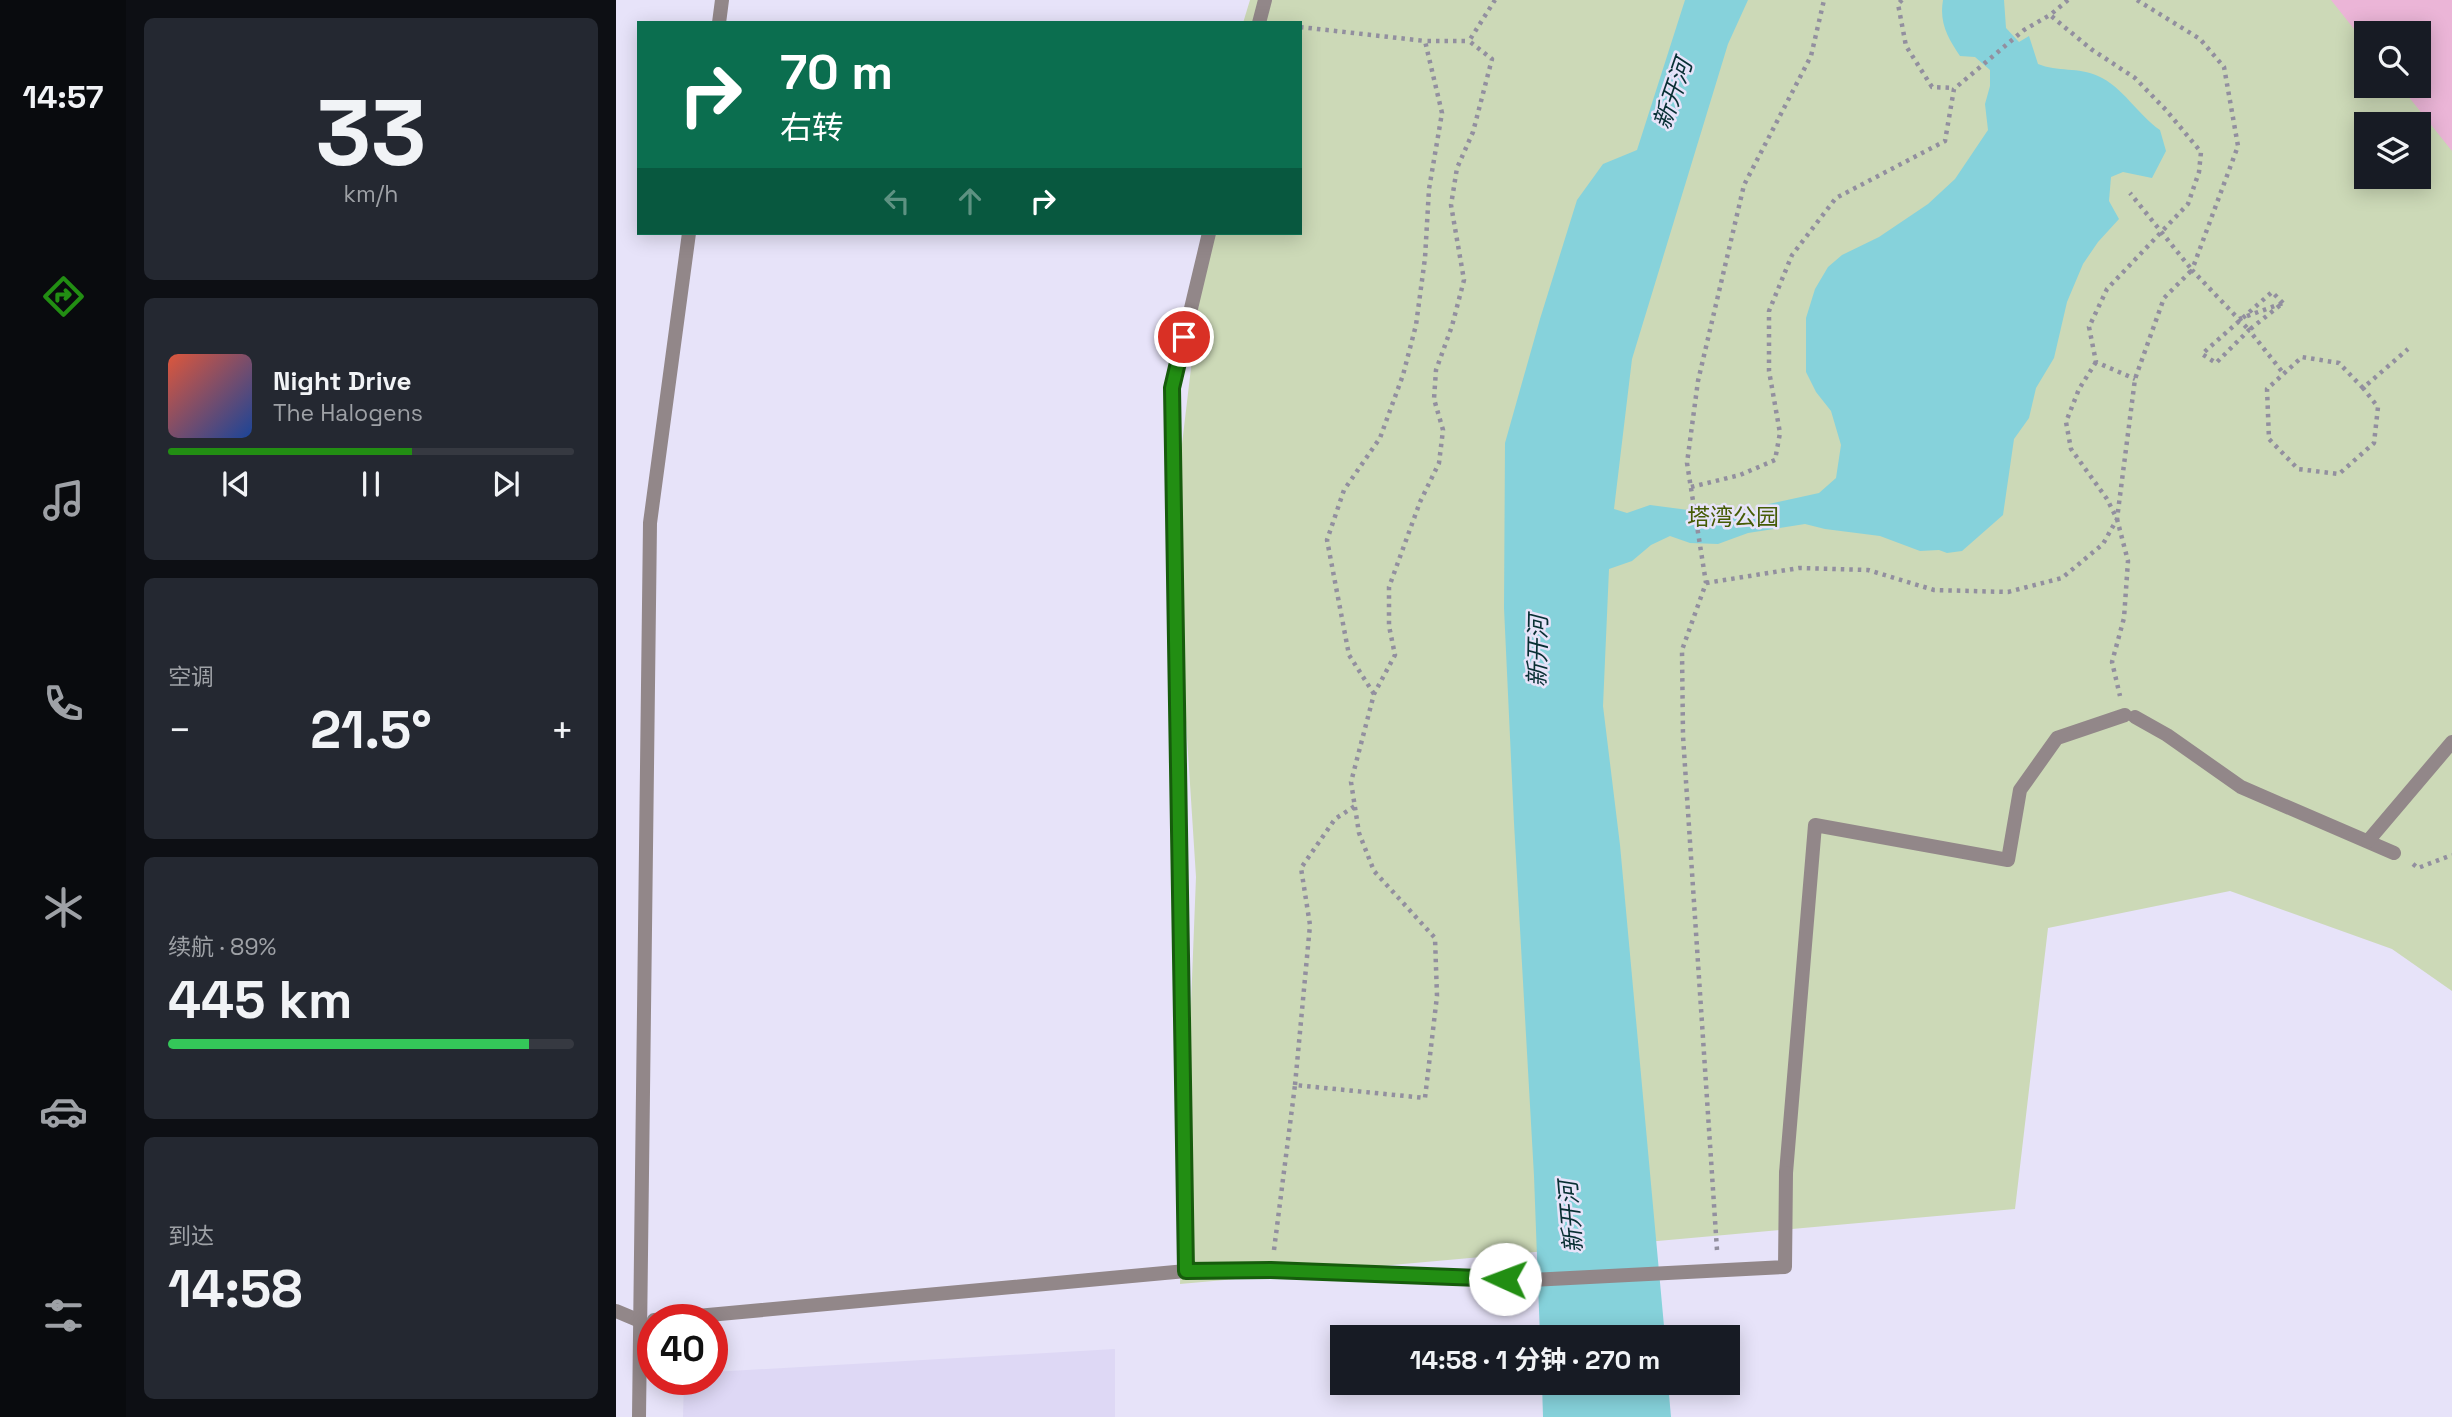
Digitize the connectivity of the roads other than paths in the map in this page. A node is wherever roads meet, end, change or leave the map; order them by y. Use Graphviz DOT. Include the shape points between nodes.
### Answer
graph roads {
  1 [pos="722,0"];
  2 [pos="1265,0"];
  3 [pos="719,21"];
  4 [pos="1260,21"];
  5 [pos="688,235"];
  6 [pos="1209,235"];
  7 [pos="2452,742"];
  8 [pos="2368,841"];
  9 [pos="2394,853"];
  10 [pos="1186,1271"];
  11 [pos="649,1304"];
  12 [pos="616,1311"];
  13 [pos="728,1313"];
  14 [pos="637,1317"];
  15 [pos="641,1395"];
  16 [pos="639,1417"];
  1 -- 3 [label="street"];
  2 -- 4 [label="street"];
  5 -- 11 [label="street" via="650,523"];
  6 -- 10 [label="street" via="1172,388"];
  7 -- 8 [label="street"];
  8 -- 9 [label="street"];
  8 -- 10 [label="street" via="2241,787 2130,716 2057,738 2020,790 2008,860 1815,825 1786,1173 1785,1267 1531,1280"];
  10 -- 13 [label="street"];
  12 -- 14 [label="street"];
  15 -- 16 [label="street"];
}
